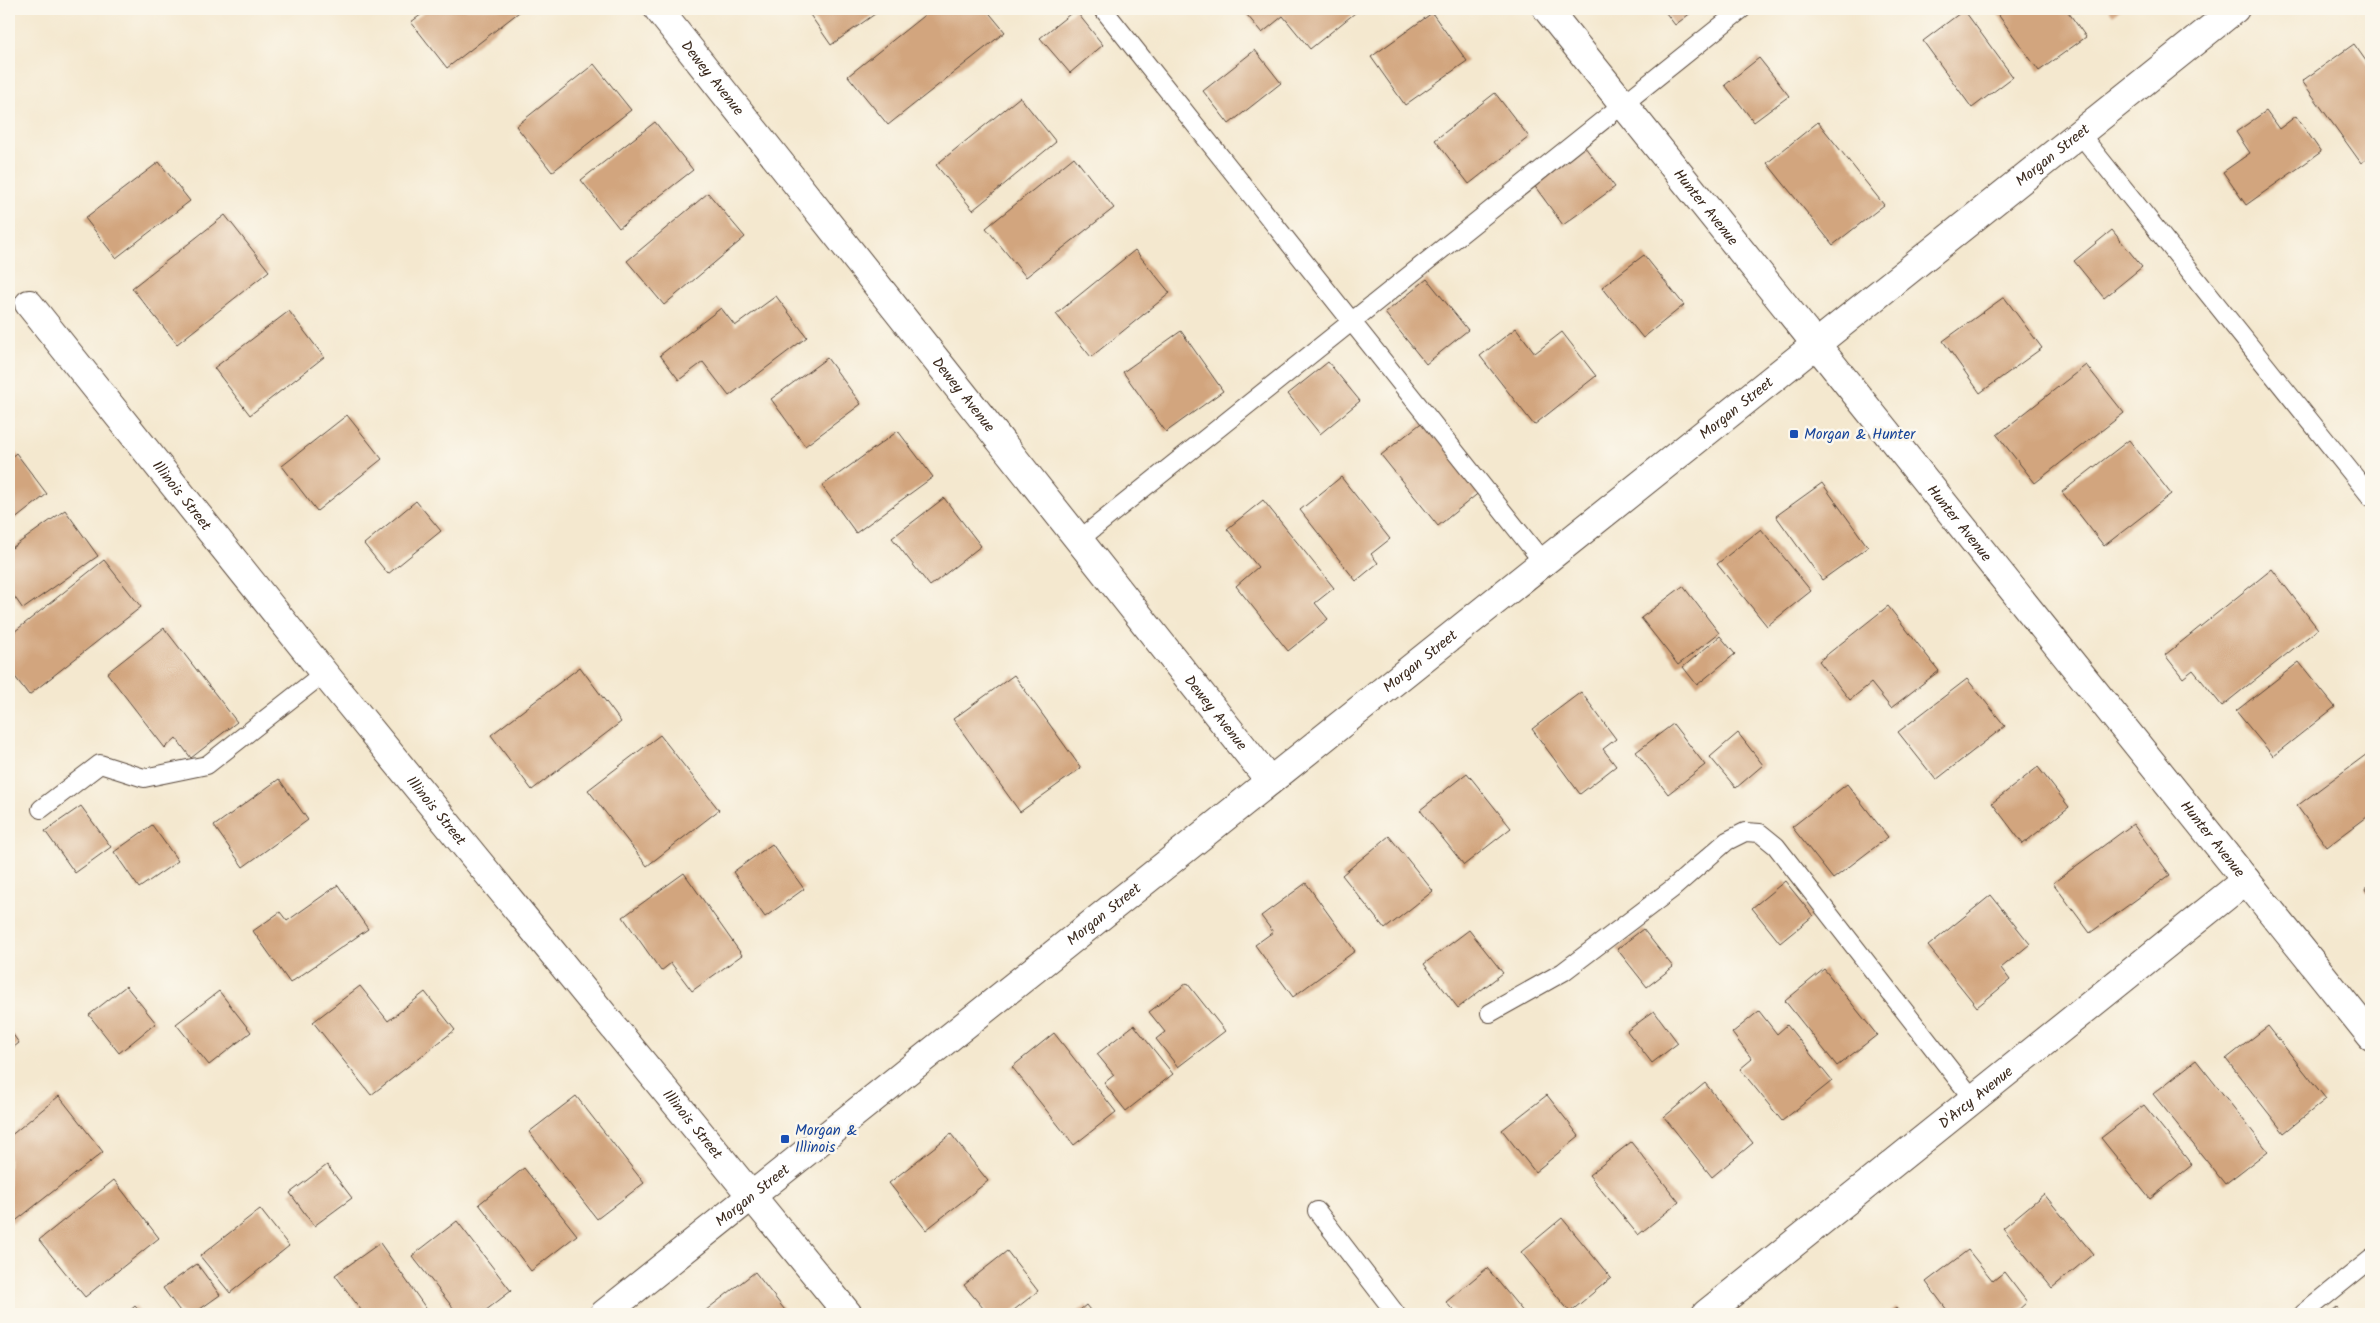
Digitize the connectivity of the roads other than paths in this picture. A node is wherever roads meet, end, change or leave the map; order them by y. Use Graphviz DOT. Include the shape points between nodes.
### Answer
graph roads {
  1 [pos="658,9"];
  2 [pos="1104,9"];
  3 [pos="1547,9"];
  4 [pos="1742,9"];
  5 [pos="2235,9"];
  6 [pos="1623,104"];
  7 [pos="2080,134"];
  8 [pos="29,304"];
  9 [pos="1352,320"];
  10 [pos="1816,345"];
  11 [pos="2371,497"];
  12 [pos="1080,538"];
  13 [pos="1544,562"];
  14 [pos="324,673"];
  15 [pos="1270,781"];
  16 [pos="41,808"];
  17 [pos="2246,880"];
  18 [pos="1490,1013"];
  19 [pos="2371,1036"];
  20 [pos="1973,1099"];
  21 [pos="751,1196"];
  22 [pos="1317,1211"];
  23 [pos="2371,1259"];
  24 [pos="604,1314"];
  25 [pos="848,1314"];
  26 [pos="1396,1314"];
  27 [pos="1706,1314"];
  28 [pos="2303,1314"];
  1 -- 12 [label="street, Dewey Avenue"];
  2 -- 9 [label="lane"];
  3 -- 6 [label="street, Hunter Avenue"];
  4 -- 6 [label="lane"];
  5 -- 7 [label="street, Morgan Street"];
  6 -- 9 [label="lane"];
  6 -- 10 [label="street, Hunter Avenue"];
  7 -- 10 [label="street, Morgan Street"];
  7 -- 11 [label="lane"];
  8 -- 14 [label="street, Illinois Street"];
  9 -- 12 [label="lane"];
  9 -- 13 [label="lane"];
  10 -- 13 [label="street, Morgan Street"];
  10 -- 17 [label="street, Hunter Avenue"];
  12 -- 15 [label="street, Dewey Avenue"];
  13 -- 15 [label="street, Morgan Street"];
  14 -- 16 [label="lane" via="208,765 144,778 100,764"];
  14 -- 21 [label="street, Illinois Street"];
  15 -- 21 [label="street, Morgan Street"];
  17 -- 19 [label="street, Hunter Avenue"];
  17 -- 20 [label="street, D'Arcy Avenue"];
  18 -- 20 [label="lane" via="1563,972 1672,889 1728,841 1745,832 1760,834 1776,846"];
  20 -- 27 [label="street, D'Arcy Avenue"];
  21 -- 24 [label="street, Morgan Street"];
  21 -- 25 [label="street, Illinois Street"];
  22 -- 26 [label="lane"];
  23 -- 28 [label="lane"];
}
